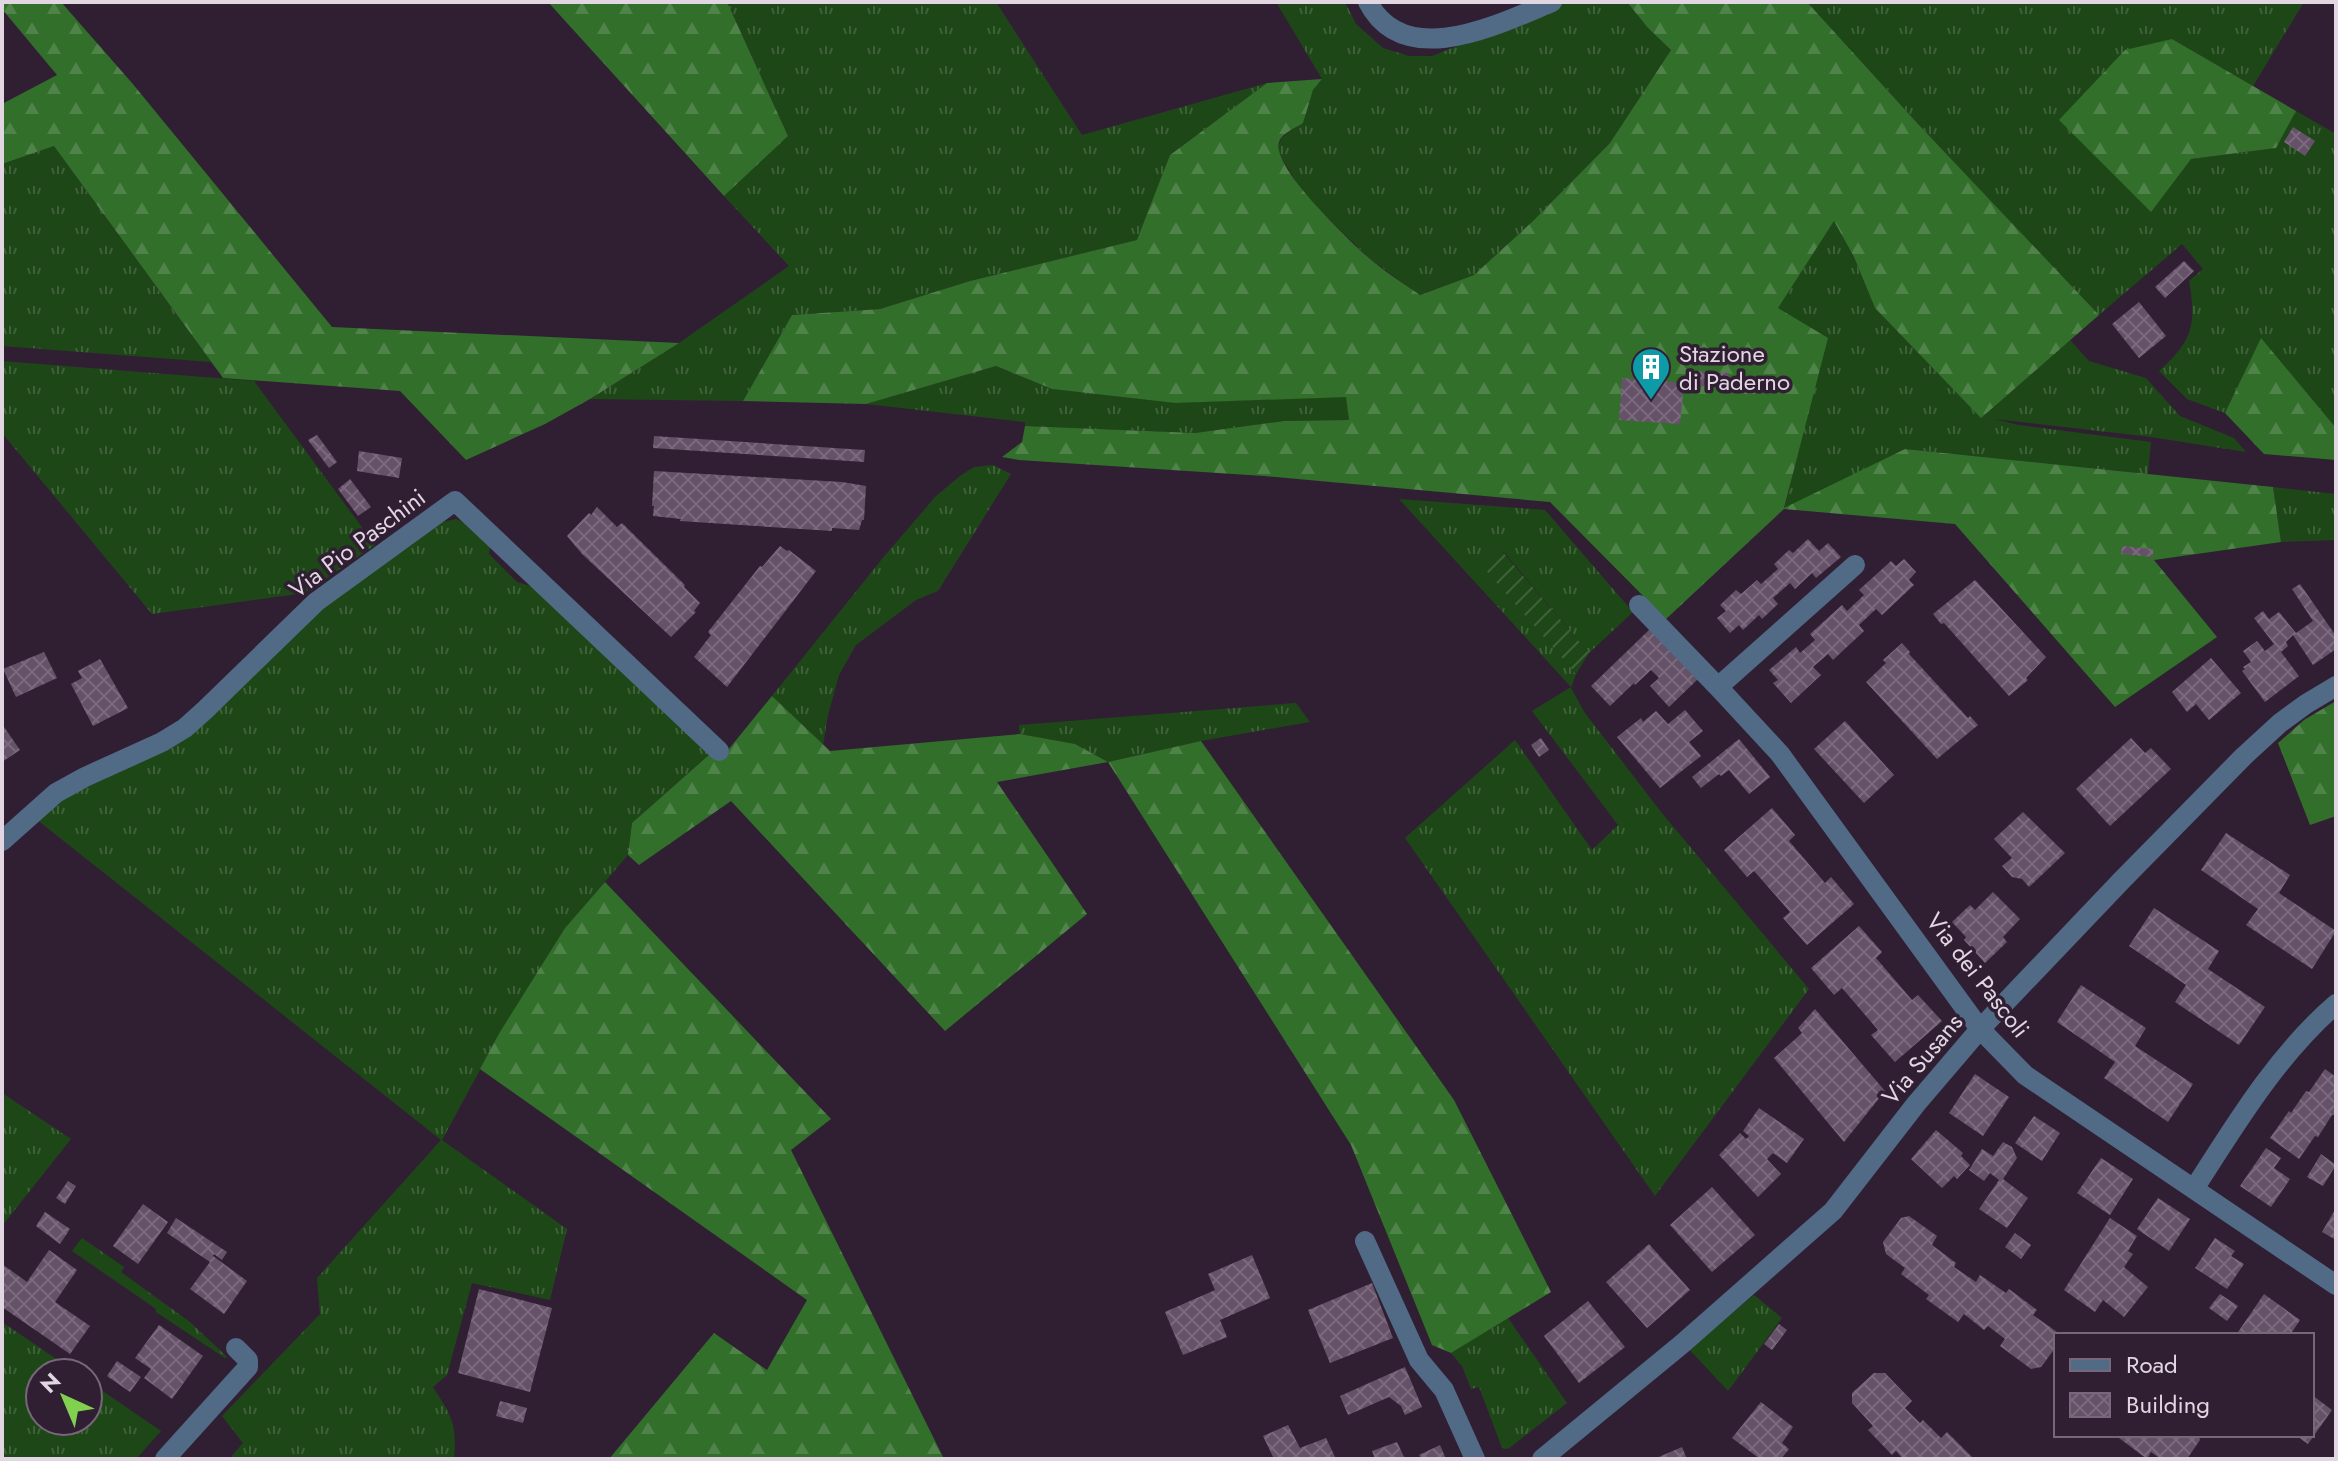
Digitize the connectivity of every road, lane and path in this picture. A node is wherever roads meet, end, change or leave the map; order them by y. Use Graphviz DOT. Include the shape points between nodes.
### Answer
graph roads {
  1 [pos="1368,2"];
  2 [pos="1552,2"];
  3 [pos="1855,565"];
  4 [pos="1639,605"];
  5 [pos="2336,686"];
  6 [pos="1718,687"];
  7 [pos="719,751"];
  8 [pos="2,841"];
  9 [pos="2336,1004"];
  10 [pos="1980,1029"];
  11 [pos="2194,1189"];
  12 [pos="1365,1241"];
  13 [pos="2336,1285"];
  14 [pos="236,1348"];
  15 [pos="165,1459"];
  16 [pos="1475,1459"];
  17 [pos="1542,1459"];
  1 -- 2 [label="street" via="1394,31 1427,39 1484,29"];
  3 -- 6 [label="street"];
  4 -- 6 [label="street, Via dei Pascoli"];
  5 -- 10 [label="street, Via Susans" via="2280,723 2244,756"];
  6 -- 10 [label="street, Via dei Pascoli" via="1780,754"];
  7 -- 8 [label="street, Via Pio Paschini" via="455,501 316,602 185,728 56,793"];
  9 -- 11 [label="street" via="2305,1033 2248,1105"];
  10 -- 11 [label="street, Via dei Pascoli" via="2025,1075"];
  10 -- 17 [label="street, Via Susans" via="1833,1211"];
  11 -- 13 [label="street, Via dei Pascoli"];
  12 -- 16 [label="street" via="1419,1360 1444,1390"];
  14 -- 15 [label="street" via="248,1367"];
}
